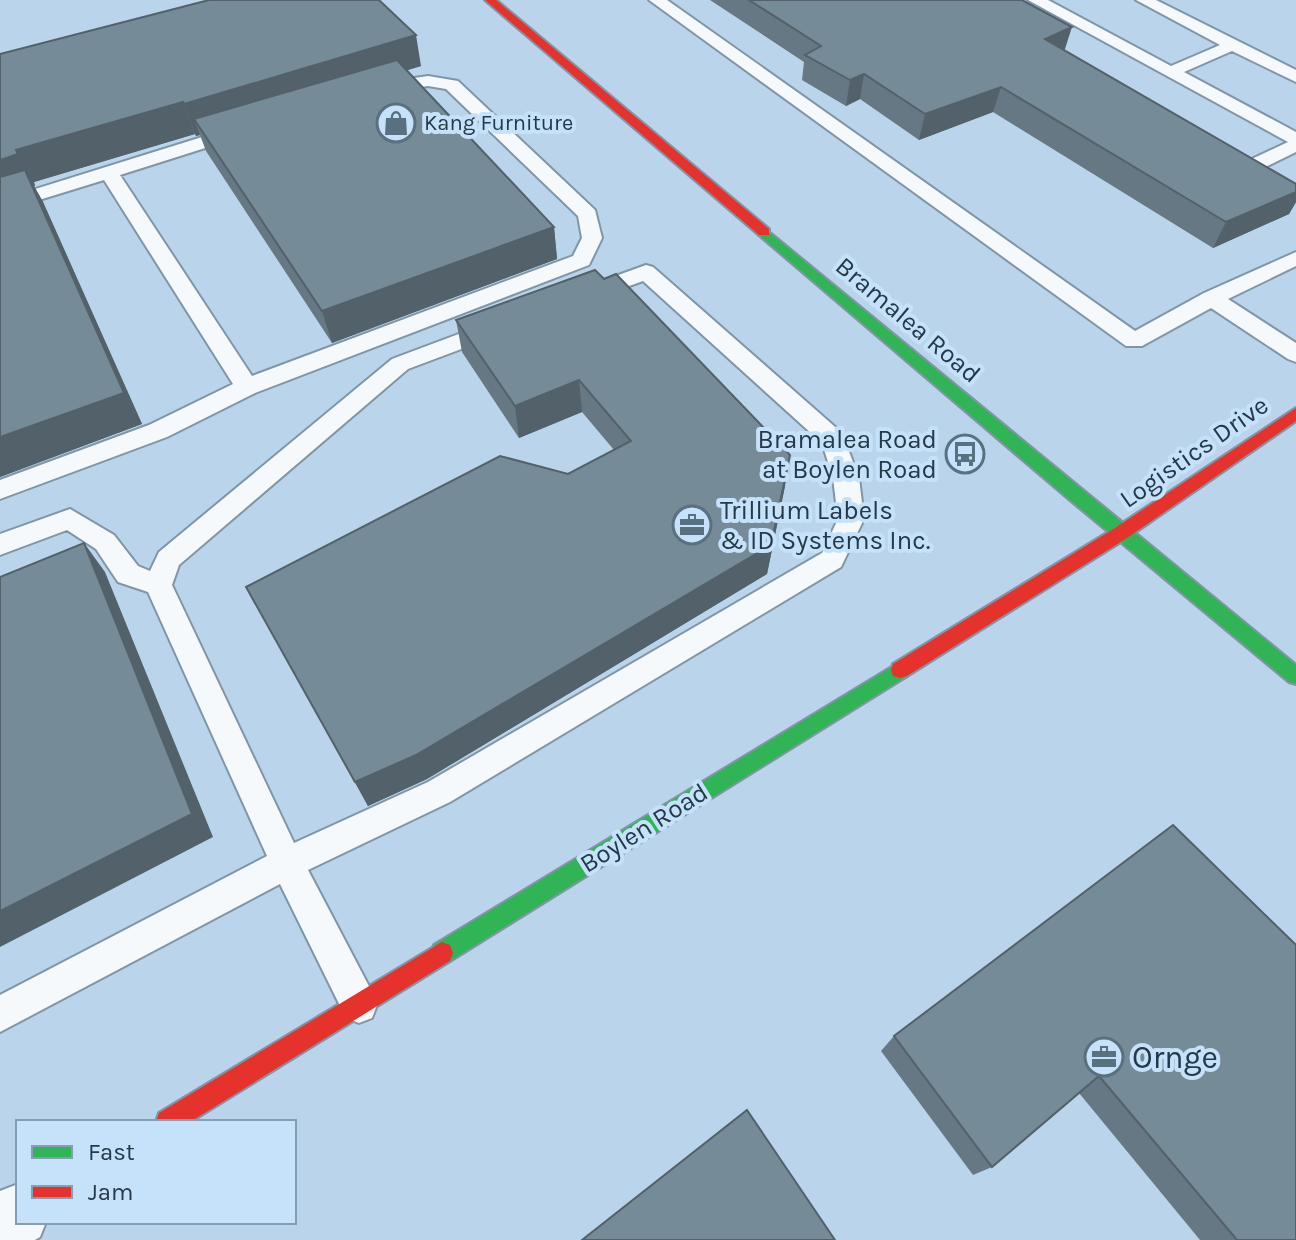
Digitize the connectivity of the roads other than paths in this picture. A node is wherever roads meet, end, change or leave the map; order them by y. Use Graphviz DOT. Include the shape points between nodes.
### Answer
graph roads {
  1 [pos="490,0"];
  2 [pos="657,0"];
  3 [pos="1036,0"];
  4 [pos="1144,0"];
  5 [pos="1233,45"];
  6 [pos="1171,72"];
  7 [pos="1296,77"];
  8 [pos="360,94"];
  9 [pos="256,126"];
  10 [pos="1296,139"];
  11 [pos="1296,145"];
  12 [pos="1248,168"];
  13 [pos="109,172"];
  14 [pos="0,206"];
  15 [pos="1296,258"];
  16 [pos="1212,298"];
  17 [pos="559,304"];
  18 [pos="516,320"];
  19 [pos="1296,354"];
  20 [pos="247,387"];
  21 [pos="1296,413"];
  22 [pos="0,490"];
  23 [pos="1121,533"];
  24 [pos="0,545"];
  25 [pos="158,585"];
  26 [pos="1296,676"];
  27 [pos="287,863"];
  28 [pos="359,1005"];
  29 [pos="0,1014"];
  30 [pos="171,1120"];
  1 -- 23 [label="main road, Bramalea Road"];
  2 -- 16 [label="lane" via="1134,341"];
  3 -- 6 [label="lane"];
  4 -- 5 [label="lane"];
  5 -- 6 [label="lane"];
  5 -- 7 [label="lane"];
  6 -- 10 [label="lane"];
  8 -- 20 [label="lane" via="428,81 452,85 588,214 592,238 582,260"];
  9 -- 13 [label="lane"];
  11 -- 12 [label="lane"];
  13 -- 14 [label="lane"];
  13 -- 20 [label="lane"];
  15 -- 16 [label="lane"];
  16 -- 19 [label="lane"];
  17 -- 27 [label="lane" via="646,272 833,439 846,478 851,519 832,560 439,792"];
  18 -- 25 [label="lane" via="400,364 168,559"];
  20 -- 22 [label="lane" via="158,431"];
  21 -- 23 [label="main road, Logistics Drive"];
  23 -- 26 [label="main road, Bramalea Road"];
  23 -- 28 [label="main road, Boylen Road"];
  24 -- 25 [label="lane" via="70,519 105,542 128,574"];
  25 -- 27 [label="lane"];
  27 -- 28 [label="lane"];
  27 -- 29 [label="lane"];
  28 -- 30 [label="main road, Boylen Road"];
}
